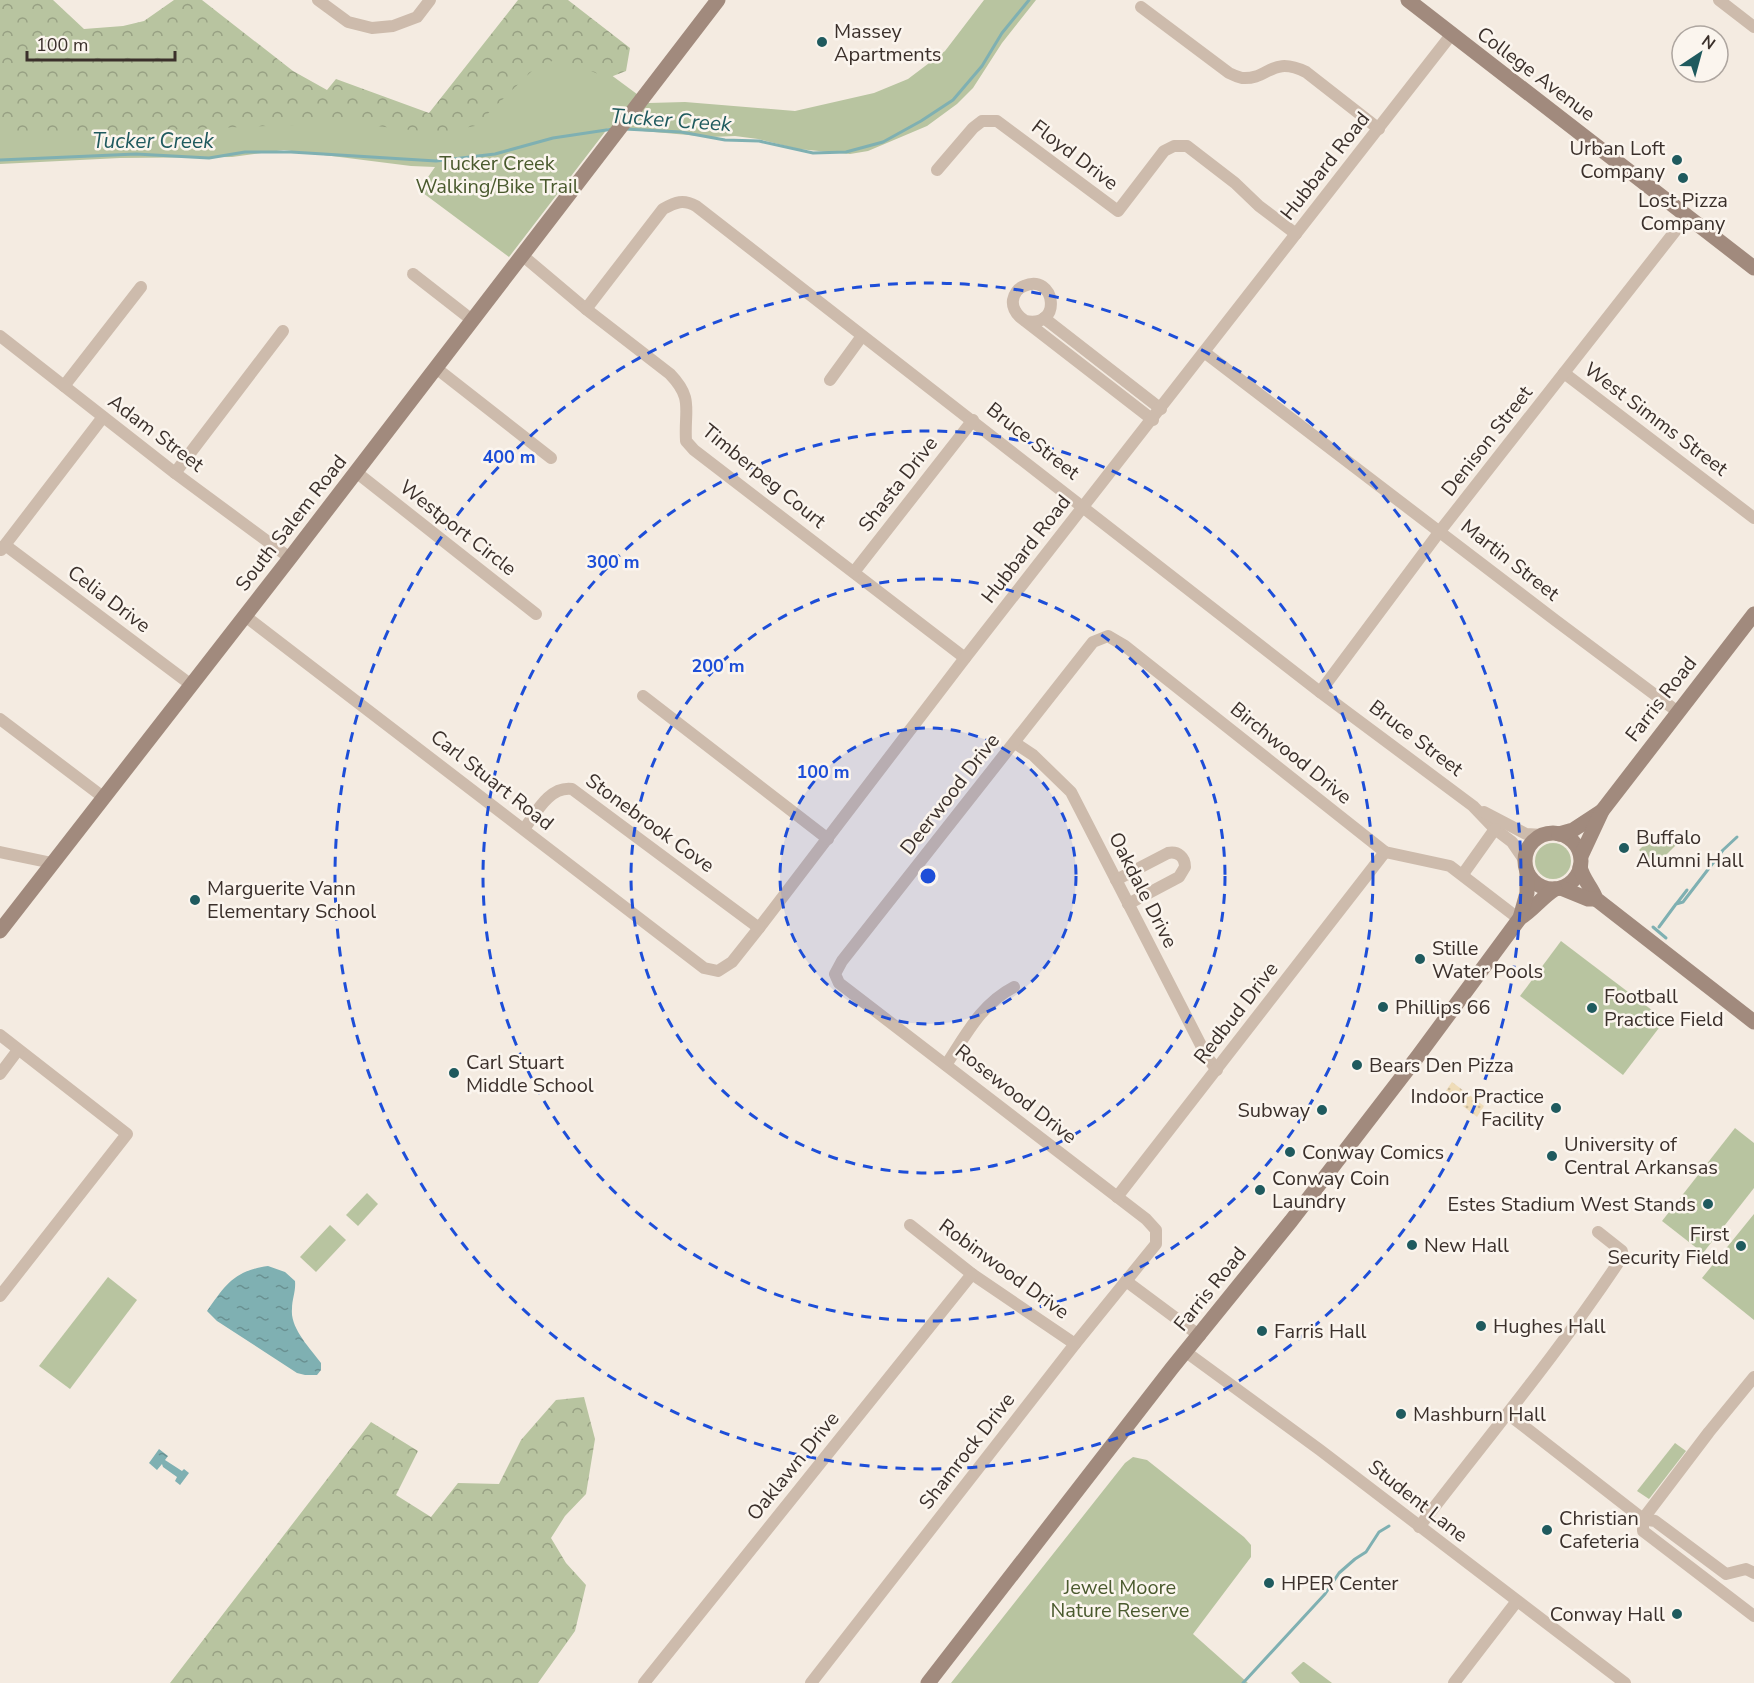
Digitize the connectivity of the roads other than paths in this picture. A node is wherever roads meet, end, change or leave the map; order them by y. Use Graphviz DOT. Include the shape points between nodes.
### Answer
graph roads {
  1 [pos="318,0"];
  2 [pos="430,0"];
  3 [pos="718,0"];
  4 [pos="1408,0"];
  5 [pos="1719,0"];
  6 [pos="1141,7"];
  7 [pos="1754,27"];
  8 [pos="1451,35"];
  9 [pos="1379,129"];
  10 [pos="937,170"];
  11 [pos="1687,216"];
  12 [pos="1296,234"];
  13 [pos="524,256"];
  14 [pos="1754,268"];
  15 [pos="413,274"];
  16 [pos="141,287"];
  17 [pos="586,309"];
  18 [pos="1044,318"];
  19 [pos="472,320"];
  20 [pos="1025,321"];
  21 [pos="284,331"];
  22 [pos="0,336"];
  23 [pos="862,336"];
  24 [pos="1204,352"];
  25 [pos="436,368"];
  26 [pos="1564,373"];
  27 [pos="830,380"];
  28 [pos="64,386"];
  29 [pos="1161,409"];
  30 [pos="103,417"];
  31 [pos="973,420"];
  32 [pos="1153,420"];
  33 [pos="551,458"];
  34 [pos="175,472"];
  35 [pos="356,472"];
  36 [pos="1084,507"];
  37 [pos="1754,518"];
  38 [pos="1440,531"];
  39 [pos="2,548"];
  40 [pos="290,558"];
  41 [pos="854,572"];
  42 [pos="536,614"];
  43 [pos="1754,614"];
  44 [pos="245,616"];
  45 [pos="1108,636"];
  46 [pos="965,658"];
  47 [pos="190,684"];
  48 [pos="1320,692"];
  49 [pos="643,696"];
  50 [pos="1678,712"];
  51 [pos="0,718"];
  52 [pos="1016,743"];
  53 [pos="103,797"];
  54 [pos="1473,806"];
  55 [pos="1602,811"];
  56 [pos="524,829"];
  57 [pos="1495,829"];
  58 [pos="1551,834"];
  59 [pos="828,839"];
  60 [pos="0,852"];
  61 [pos="1385,852"];
  62 [pos="1581,862"];
  63 [pos="52,863"];
  64 [pos="1526,867"];
  65 [pos="1462,874"];
  66 [pos="1116,880"];
  67 [pos="1558,888"];
  68 [pos="1596,899"];
  69 [pos="1128,904"];
  70 [pos="1519,918"];
  71 [pos="759,928"];
  72 [pos="0,931"];
  73 [pos="718,971"];
  74 [pos="839,983"];
  75 [pos="1014,987"];
  76 [pos="1754,1022"];
  77 [pos="0,1035"];
  78 [pos="18,1050"];
  79 [pos="946,1065"];
  80 [pos="1217,1070"];
  81 [pos="0,1074"];
  82 [pos="1117,1197"];
  83 [pos="910,1225"];
  84 [pos="1598,1232"];
  85 [pos="1156,1244"];
  86 [pos="972,1274"];
  87 [pos="1126,1281"];
  88 [pos="0,1296"];
  89 [pos="1200,1336"];
  90 [pos="1075,1344"];
  91 [pos="1186,1352"];
  92 [pos="1754,1377"];
  93 [pos="1508,1414"];
  94 [pos="1643,1519"];
  95 [pos="1419,1527"];
  96 [pos="1754,1573"];
  97 [pos="1726,1574"];
  98 [pos="1724,1593"];
  99 [pos="1517,1601"];
  100 [pos="1754,1616"];
  101 [pos="644,1683"];
  102 [pos="811,1683"];
  103 [pos="928,1683"];
  104 [pos="1454,1683"];
  105 [pos="1625,1683"];
  1 -- 2 [label="street" via="348,22 372,28 393,26 417,16"];
  3 -- 13 [label="street, South Salem Road"];
  4 -- 8 [label="street, College Avenue"];
  5 -- 7 [label="street"];
  6 -- 9 [label="street" via="1229,73 1242,78 1279,66 1293,66"];
  8 -- 9 [label="street, Hubbard Road"];
  8 -- 11 [label="street, College Avenue"];
  9 -- 12 [label="street, Hubbard Road"];
  10 -- 12 [label="street, Floyd Drive" via="973,128 982,121 997,121 1118,211 1164,151 1187,146"];
  11 -- 14 [label="street, College Avenue"];
  11 -- 26 [label="street, Denison Street"];
  12 -- 24 [label="street, Hubbard Road"];
  13 -- 17 [label="street, Timberpeg Court"];
  13 -- 19 [label="street, South Salem Road"];
  15 -- 19 [label="street"];
  16 -- 28 [label="street"];
  17 -- 23 [label="street, Bruce Street" via="663,209 676,201 687,201"];
  17 -- 41 [label="street, Timberpeg Court" via="681,386 687,400 686,441 694,450"];
  18 -- 20 [label="street"];
  18 -- 20 [label="street" via="1051,309 1051,296 1043,287 1031,284 1020,288 1013,299 1015,312"];
  18 -- 29 [label="street"];
  19 -- 25 [label="street, South Salem Road"];
  20 -- 32 [label="street"];
  21 -- 34 [label="street"];
  22 -- 28 [label="street, Adam Street"];
  23 -- 27 [label="street"];
  23 -- 31 [label="street, Bruce Street"];
  24 -- 29 [label="street, Hubbard Road"];
  24 -- 38 [label="street, Martin Street"];
  25 -- 33 [label="street"];
  25 -- 35 [label="street, South Salem Road"];
  26 -- 37 [label="street, West Simms Street"];
  26 -- 38 [label="street, Denison Street"];
  28 -- 30 [label="street, Adam Street"];
  29 -- 32 [label="street, Hubbard Road"];
  30 -- 34 [label="street, Adam Street"];
  30 -- 39 [label="street"];
  31 -- 36 [label="street, Bruce Street"];
  31 -- 41 [label="street, Shasta Drive"];
  32 -- 36 [label="street, Hubbard Road"];
  34 -- 40 [label="street, Adam Street"];
  35 -- 40 [label="street, South Salem Road"];
  35 -- 42 [label="street, Westport Circle"];
  36 -- 46 [label="street, Hubbard Road"];
  36 -- 48 [label="street, Bruce Street"];
  38 -- 48 [label="street, Denison Street"];
  38 -- 50 [label="street, Martin Street"];
  39 -- 47 [label="street, Celia Drive"];
  40 -- 44 [label="street, South Salem Road"];
  41 -- 46 [label="street, Timberpeg Court"];
  43 -- 50 [label="street, Farris Road"];
  44 -- 47 [label="street, South Salem Road"];
  44 -- 56 [label="street, Carl Stuart Road"];
  45 -- 52 [label="street, Deerwood Drive" via="1093,642"];
  45 -- 61 [label="street, Birchwood Drive"];
  46 -- 59 [label="street, Hubbard Road"];
  47 -- 53 [label="street, South Salem Road"];
  48 -- 54 [label="street, Bruce Street"];
  49 -- 59 [label="street"];
  50 -- 55 [label="street, Farris Road"];
  51 -- 53 [label="street"];
  52 -- 66 [label="street, Oakdale Drive" via="1071,792"];
  52 -- 74 [label="street, Deerwood Drive" via="842,962 835,974"];
  53 -- 63 [label="street, South Salem Road"];
  54 -- 57 [label="street, Bruce Street"];
  54 -- 58 [label="street, Bruce Street" via="1519,832"];
  55 -- 58 [label="street, Farris Road" via="1574,830"];
  55 -- 62 [label="street, Farris Road"];
  56 -- 71 [label="street, Stonebrook Cove" via="552,794 572,789"];
  56 -- 73 [label="street, Carl Stuart Road" via="704,968"];
  57 -- 64 [label="street, Bruce Street" via="1512,842"];
  57 -- 65 [label="street"];
  58 -- 62 [label="street" via="1573,842"];
  58 -- 64 [label="street" via="1530,845"];
  59 -- 71 [label="street, Hubbard Road"];
  60 -- 63 [label="street"];
  61 -- 65 [label="street, Birchwood Drive" via="1450,866"];
  61 -- 80 [label="street, Redbud Drive"];
  62 -- 67 [label="street" via="1572,882"];
  62 -- 68 [label="street" via="1584,879"];
  63 -- 72 [label="street, South Salem Road"];
  64 -- 67 [label="street" via="1539,885"];
  64 -- 70 [label="street, Farris Road" via="1527,893"];
  65 -- 70 [label="street, Birchwood Drive"];
  66 -- 69 [label="street, Oakdale Drive"];
  66 -- 69 [label="street" via="1168,853 1183,858 1185,867 1179,876"];
  67 -- 68 [label="street"];
  67 -- 70 [label="street, Farris Road"];
  68 -- 76 [label="street"];
  69 -- 80 [label="street, Oakdale Drive"];
  70 -- 89 [label="street, Farris Road" via="1418,1056"];
  71 -- 73 [label="street, Hubbard Road" via="732,962"];
  74 -- 79 [label="street, Rosewood Drive"];
  75 -- 79 [label="street" via="987,1005"];
  77 -- 78 [label="street"];
  78 -- 81 [label="street"];
  78 -- 88 [label="street" via="127,1134"];
  79 -- 82 [label="street, Rosewood Drive"];
  80 -- 82 [label="street, Redbud Drive"];
  82 -- 85 [label="street, Rosewood Drive" via="1156,1230"];
  83 -- 86 [label="street, Robinwood Drive"];
  84 -- 93 [label="street" via="1622,1251 1622,1257"];
  85 -- 87 [label="street, Shamrock Drive"];
  86 -- 90 [label="street, Robinwood Drive"];
  86 -- 101 [label="street, Oaklawn Drive"];
  87 -- 89 [label="street"];
  87 -- 90 [label="street, Shamrock Drive"];
  89 -- 91 [label="street, Farris Road"];
  90 -- 102 [label="street, Shamrock Drive"];
  91 -- 95 [label="street, Student Lane"];
  91 -- 103 [label="street, Farris Road"];
  92 -- 94 [label="street"];
  93 -- 94 [label="street"];
  93 -- 95 [label="street"];
  94 -- 97 [label="street" via="1655,1521"];
  94 -- 98 [label="street" via="1643,1531"];
  95 -- 99 [label="street, Student Lane"];
  96 -- 97 [label="street" via="1746,1569"];
  97 -- 98 [label="street" via="1731,1584"];
  98 -- 100 [label="street"];
  99 -- 104 [label="street"];
  99 -- 105 [label="street, Student Lane"];
}
